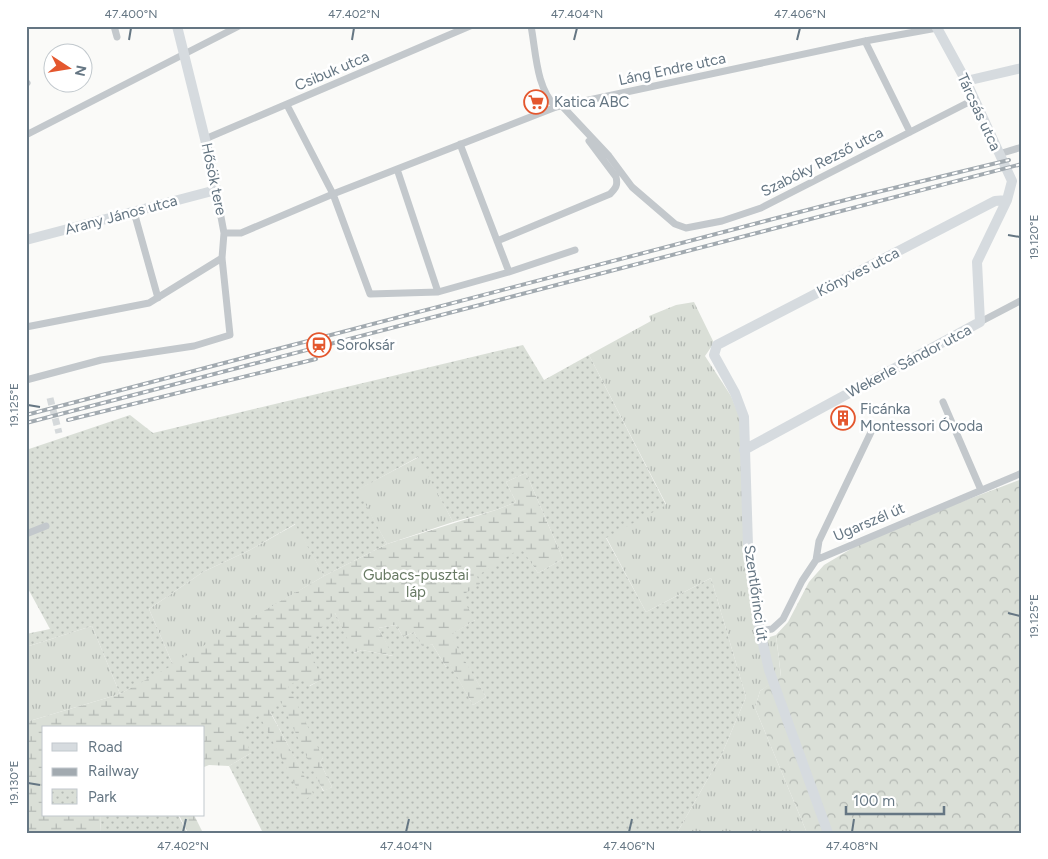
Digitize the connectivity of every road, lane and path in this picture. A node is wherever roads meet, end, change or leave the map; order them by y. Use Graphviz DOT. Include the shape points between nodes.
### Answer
graph roads {
  1 [pos="114,26"];
  2 [pos="177,26"];
  3 [pos="238,26"];
  4 [pos="470,26"];
  5 [pos="531,26"];
  6 [pos="936,27"];
  7 [pos="117,36"];
  8 [pos="865,41"];
  9 [pos="184,54"];
  10 [pos="1022,68"];
  11 [pos="966,81"];
  12 [pos="975,99"];
  13 [pos="287,106"];
  14 [pos="560,107"];
  15 [pos="588,132"];
  16 [pos="910,132"];
  17 [pos="26,136"];
  18 [pos="205,139"];
  19 [pos="460,144"];
  20 [pos="1022,147"];
  21 [pos="999,154"];
  22 [pos="397,169"];
  23 [pos="1017,182"];
  24 [pos="216,190"];
  25 [pos="333,194"];
  26 [pos="1006,200"];
  27 [pos="134,212"];
  28 [pos="224,233"];
  29 [pos="26,240"];
  30 [pos="497,241"];
  31 [pos="575,250"];
  32 [pos="222,258"];
  33 [pos="510,272"];
  34 [pos="438,292"];
  35 [pos="158,298"];
  36 [pos="1022,300"];
  37 [pos="980,322"];
  38 [pos="26,326"];
  39 [pos="714,350"];
  40 [pos="26,380"];
  41 [pos="943,402"];
  42 [pos="873,428"];
  43 [pos="744,450"];
  44 [pos="1022,474"];
  45 [pos="981,490"];
  46 [pos="46,526"];
  47 [pos="26,534"];
  48 [pos="816,560"];
  49 [pos="760,631"];
  50 [pos="828,833"];
  1 -- 7 [label="street"];
  2 -- 9 [label="main road, Hősök tere"];
  3 -- 9 [label="street"];
  4 -- 13 [label="street, Csibuk utca"];
  5 -- 14 [label="street" via="541,80 548,99"];
  6 -- 8 [label="street, Láng Endre utca"];
  6 -- 11 [label="main road, Tárcsás utca"];
  8 -- 14 [label="street, Láng Endre utca"];
  8 -- 16 [label="street"];
  9 -- 17 [label="street"];
  9 -- 18 [label="main road, Hősök tere"];
  10 -- 11 [label="main road"];
  11 -- 12 [label="main road, Tárcsás utca"];
  12 -- 16 [label="street, Szabóky Rezső utca"];
  12 -- 21 [label="main road, Tárcsás utca"];
  13 -- 18 [label="street, Csibuk utca"];
  13 -- 25 [label="street"];
  14 -- 15 [label="street"];
  14 -- 19 [label="street, Láng Endre utca"];
  15 -- 16 [label="street, Szabóky Rezső utca" via="632,187 675,224 686,228 756,210"];
  15 -- 30 [label="street" via="589,141 616,177 618,184 615,189 610,194"];
  18 -- 24 [label="main road, Hősök tere"];
  19 -- 22 [label="street, Láng Endre utca"];
  19 -- 30 [label="street"];
  20 -- 21 [label="street"];
  21 -- 23 [label="main road, Tárcsás utca"];
  22 -- 25 [label="street, Láng Endre utca"];
  22 -- 34 [label="street"];
  23 -- 26 [label="main road, Tárcsás utca"];
  24 -- 27 [label="main road, Arany János utca"];
  24 -- 28 [label="street, Hősök tere"];
  25 -- 28 [label="street, Láng Endre utca" via="241,234"];
  25 -- 34 [label="street" via="370,294"];
  26 -- 37 [label="main road, Tárcsás utca" via="977,262"];
  26 -- 39 [label="main road, Könyves utca" via="995,201"];
  27 -- 29 [label="main road, Arany János utca"];
  27 -- 35 [label="street"];
  28 -- 32 [label="street, Hősök tere"];
  30 -- 33 [label="street"];
  31 -- 33 [label="street"];
  32 -- 35 [label="street"];
  32 -- 40 [label="street, Hősök tere" via="230,335 194,346 101,360"];
  33 -- 34 [label="street"];
  35 -- 38 [label="street" via="150,303"];
  36 -- 37 [label="street, Wekerle Sándor utca"];
  37 -- 43 [label="main road, Wekerle Sándor utca"];
  39 -- 43 [label="main road, Szentlőrinci út" via="744,417"];
  41 -- 45 [label="street"];
  42 -- 48 [label="street" via="819,541"];
  43 -- 49 [label="main road, Szentlőrinci út" via="748,546"];
  44 -- 45 [label="street, Ugarszél út"];
  45 -- 48 [label="street, Ugarszél út"];
  46 -- 47 [label="street"];
  48 -- 49 [label="street" via="784,619 772,629"];
  49 -- 50 [label="main road, Szentlőrinci út" via="777,695"];
}
